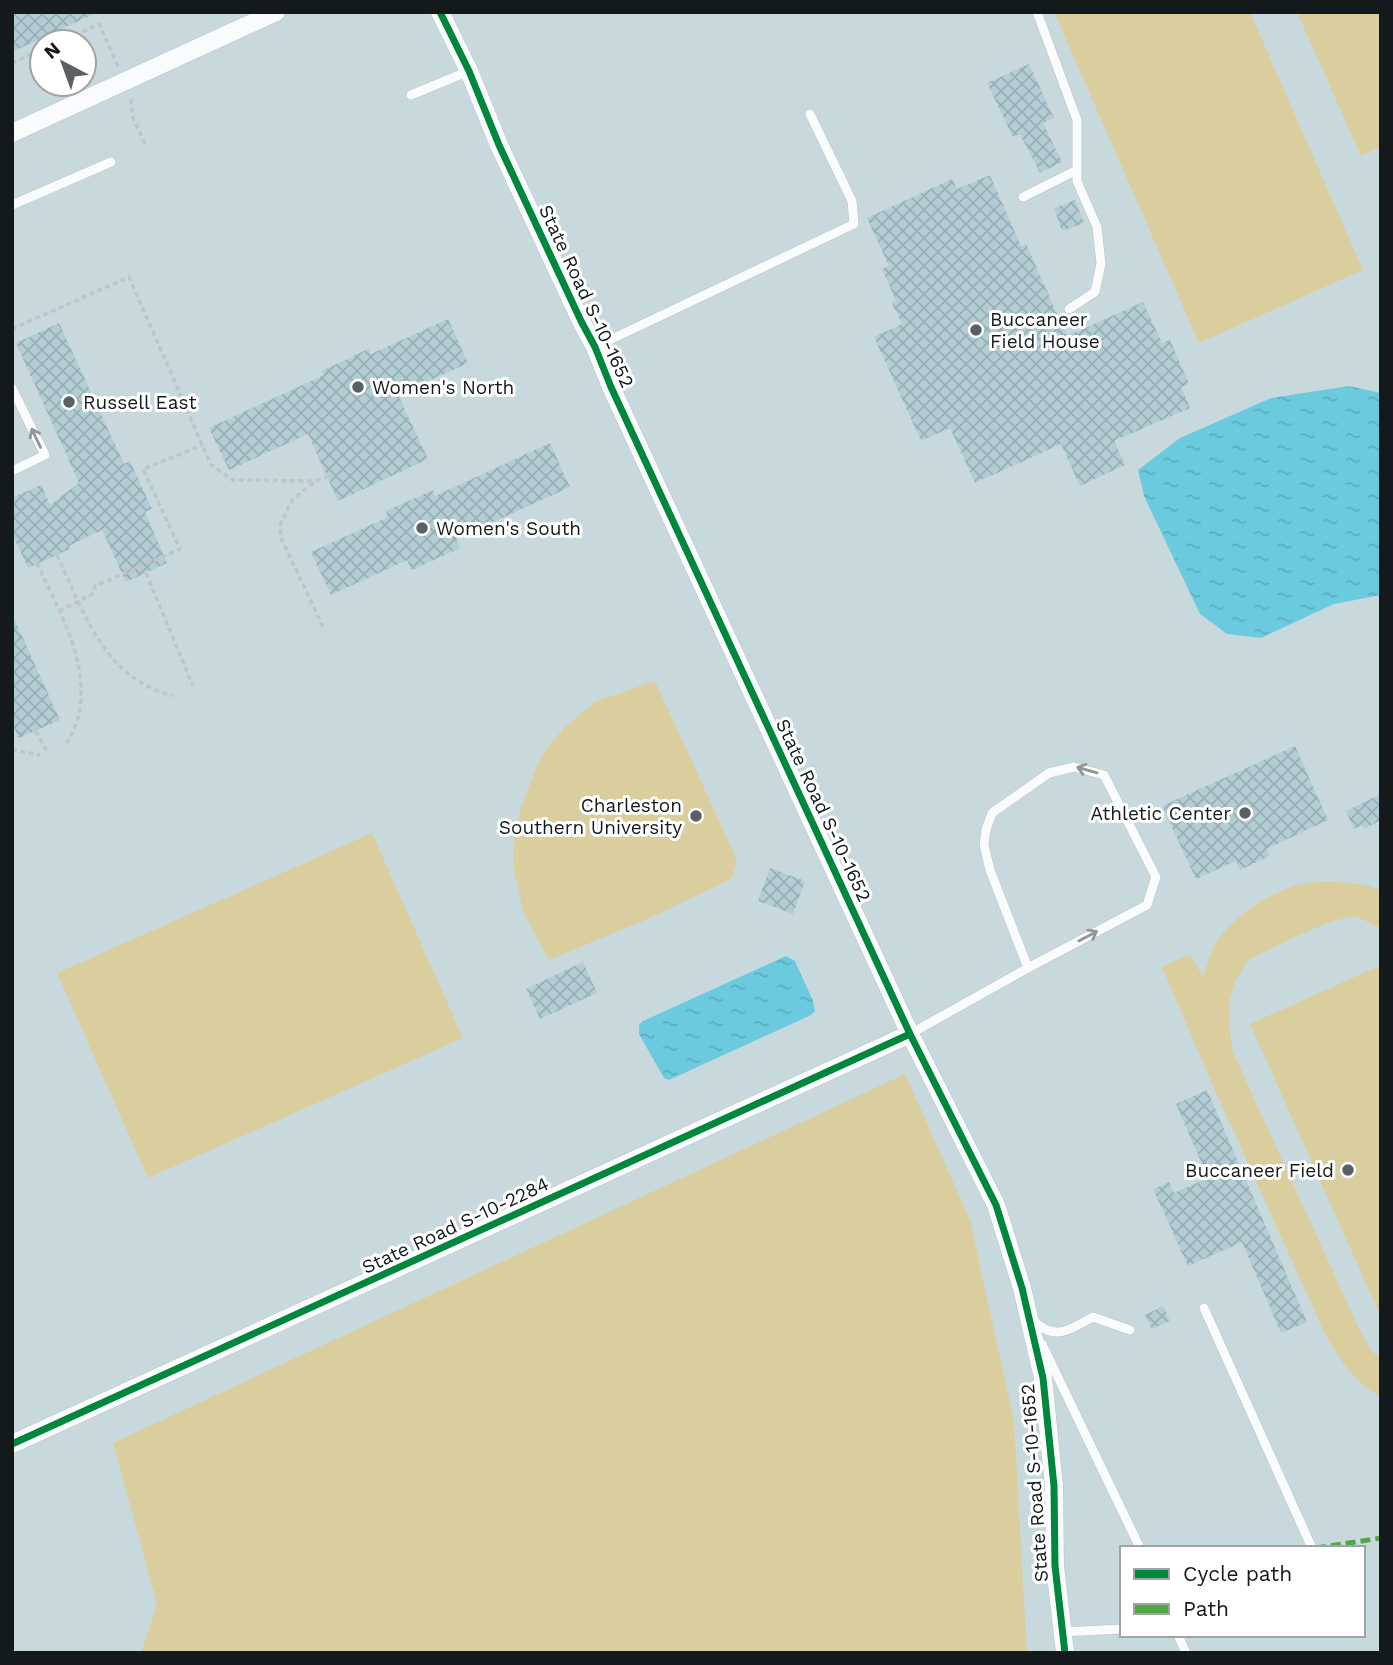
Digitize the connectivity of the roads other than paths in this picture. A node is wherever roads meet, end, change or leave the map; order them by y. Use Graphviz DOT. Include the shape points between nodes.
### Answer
graph roads {
  1 [pos="276,12"];
  2 [pos="440,12"];
  3 [pos="1037,12"];
  4 [pos="469,71"];
  5 [pos="411,95"];
  6 [pos="810,114"];
  7 [pos="12,133"];
  8 [pos="111,162"];
  9 [pos="1077,170"];
  10 [pos="1023,197"];
  11 [pos="12,205"];
  12 [pos="1069,309"];
  13 [pos="595,347"];
  14 [pos="12,388"];
  15 [pos="12,471"];
  16 [pos="1028,968"];
  17 [pos="910,1034"];
  18 [pos="1204,1308"];
  19 [pos="1028,1316"];
  20 [pos="1130,1330"];
  21 [pos="12,1444"];
  22 [pos="1139,1546"];
  23 [pos="1311,1546"];
  24 [pos="1120,1629"];
  25 [pos="1062,1633"];
  26 [pos="1179,1637"];
  27 [pos="1065,1653"];
  28 [pos="1186,1653"];
  1 -- 7 [label="street"];
  2 -- 4 [label="street, State Road S-10-1652"];
  3 -- 9 [label="lane" via="1077,120"];
  4 -- 5 [label="lane"];
  4 -- 13 [label="street, State Road S-10-1652"];
  6 -- 13 [label="lane" via="852,201 854,224"];
  8 -- 11 [label="lane"];
  9 -- 10 [label="lane"];
  9 -- 12 [label="lane" via="1077,181 1097,227 1101,264 1095,292"];
  13 -- 17 [label="street, State Road S-10-1652"];
  15 -- 14 [label="lane, one-way" via="45,455"];
  16 -- 16 [label="lane, one-way" via="1147,905 1156,877 1104,775 1074,767 1049,773 992,813 984,845"];
  16 -- 17 [label="lane"];
  17 -- 19 [label="street, State Road S-10-1652" via="996,1205"];
  17 -- 21 [label="street, State Road S-10-2284"];
  18 -- 23 [label="lane"];
  19 -- 20 [label="lane" via="1053,1332 1066,1332 1093,1317"];
  19 -- 22 [label="lane"];
  19 -- 25 [label="street, State Road S-10-1652" via="1044,1378"];
  24 -- 25 [label="lane"];
  25 -- 27 [label="street, State Road S-10-1652"];
  26 -- 28 [label="lane"];
}
